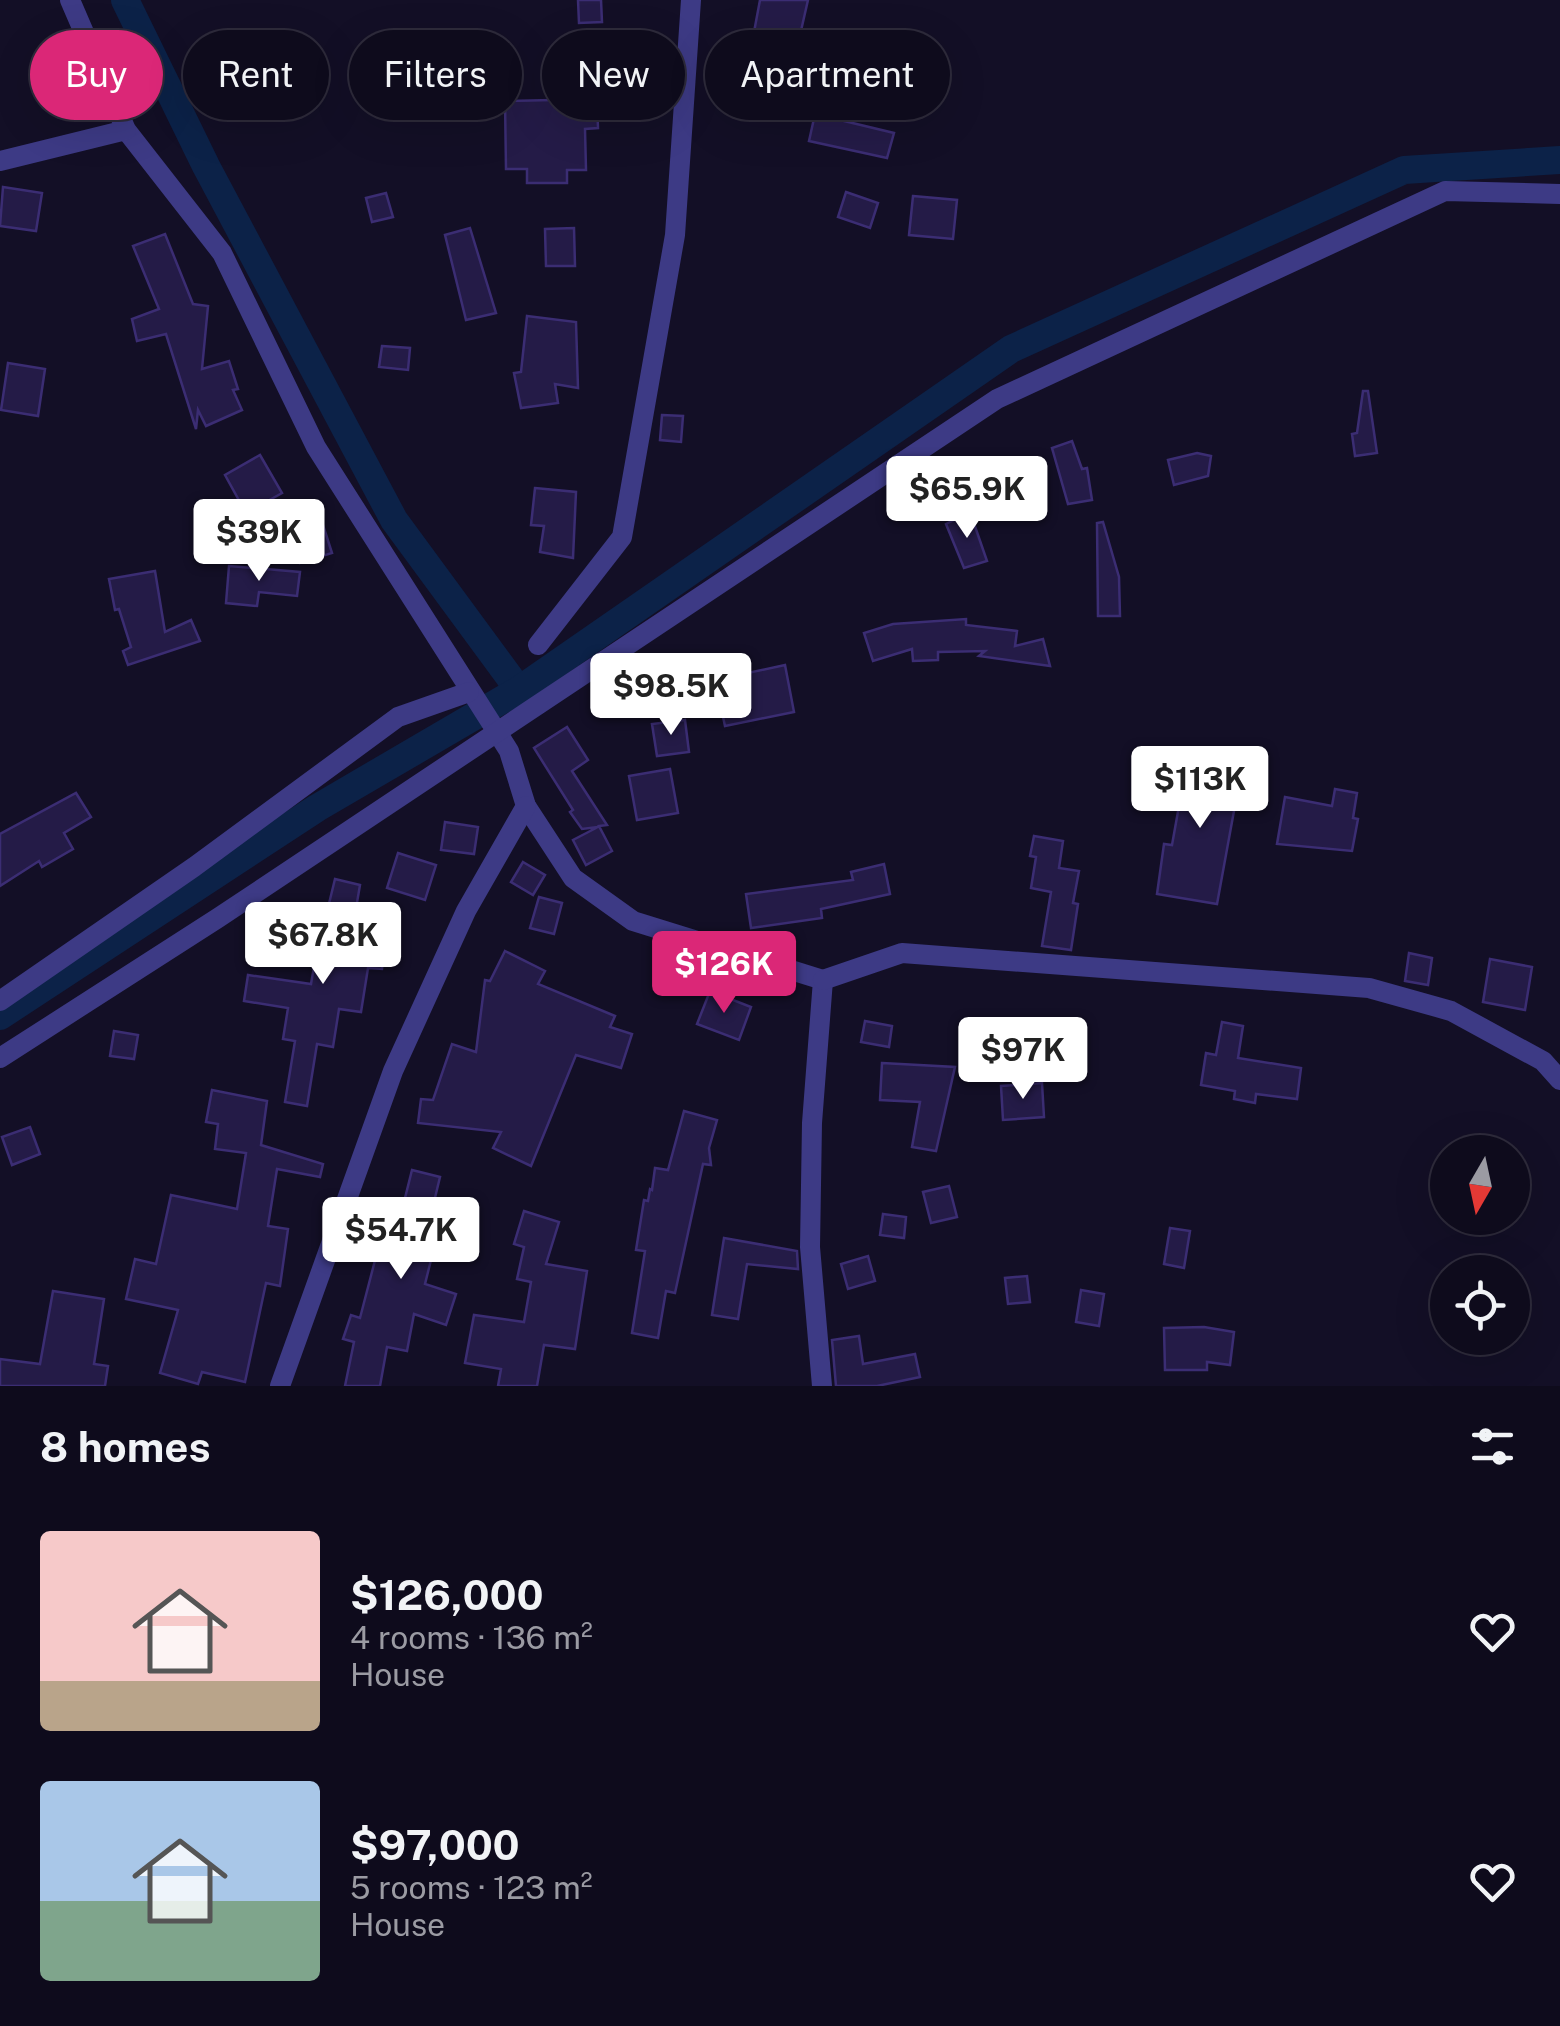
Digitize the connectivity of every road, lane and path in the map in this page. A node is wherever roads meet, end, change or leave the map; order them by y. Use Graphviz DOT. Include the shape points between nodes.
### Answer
graph roads {
  1 [pos="70,0"];
  2 [pos="691,0"];
  3 [pos="126,130"];
  4 [pos="0,161"];
  5 [pos="1560,194"];
  6 [pos="538,645"];
  7 [pos="470,693"];
  8 [pos="495,732"];
  9 [pos="526,806"];
  10 [pos="823,980"];
  11 [pos="0,1001"];
  12 [pos="0,1058"];
  13 [pos="1560,1080"];
  14 [pos="280,1386"];
  15 [pos="822,1386"];
  1 -- 3 [label="street"];
  2 -- 6 [label="street" via="675,235 622,537"];
  3 -- 4 [label="street"];
  3 -- 7 [label="street" via="222,254 316,447"];
  5 -- 8 [label="street" via="1445,190 997,399"];
  7 -- 8 [label="street"];
  7 -- 11 [label="street" via="398,717"];
  8 -- 9 [label="street"];
  8 -- 12 [label="street"];
  9 -- 10 [label="street" via="573,878 632,921"];
  9 -- 14 [label="street" via="466,911 393,1071"];
  10 -- 13 [label="street" via="902,953 1369,988 1452,1010 1543,1061"];
  10 -- 15 [label="street" via="810,1248"];
}
